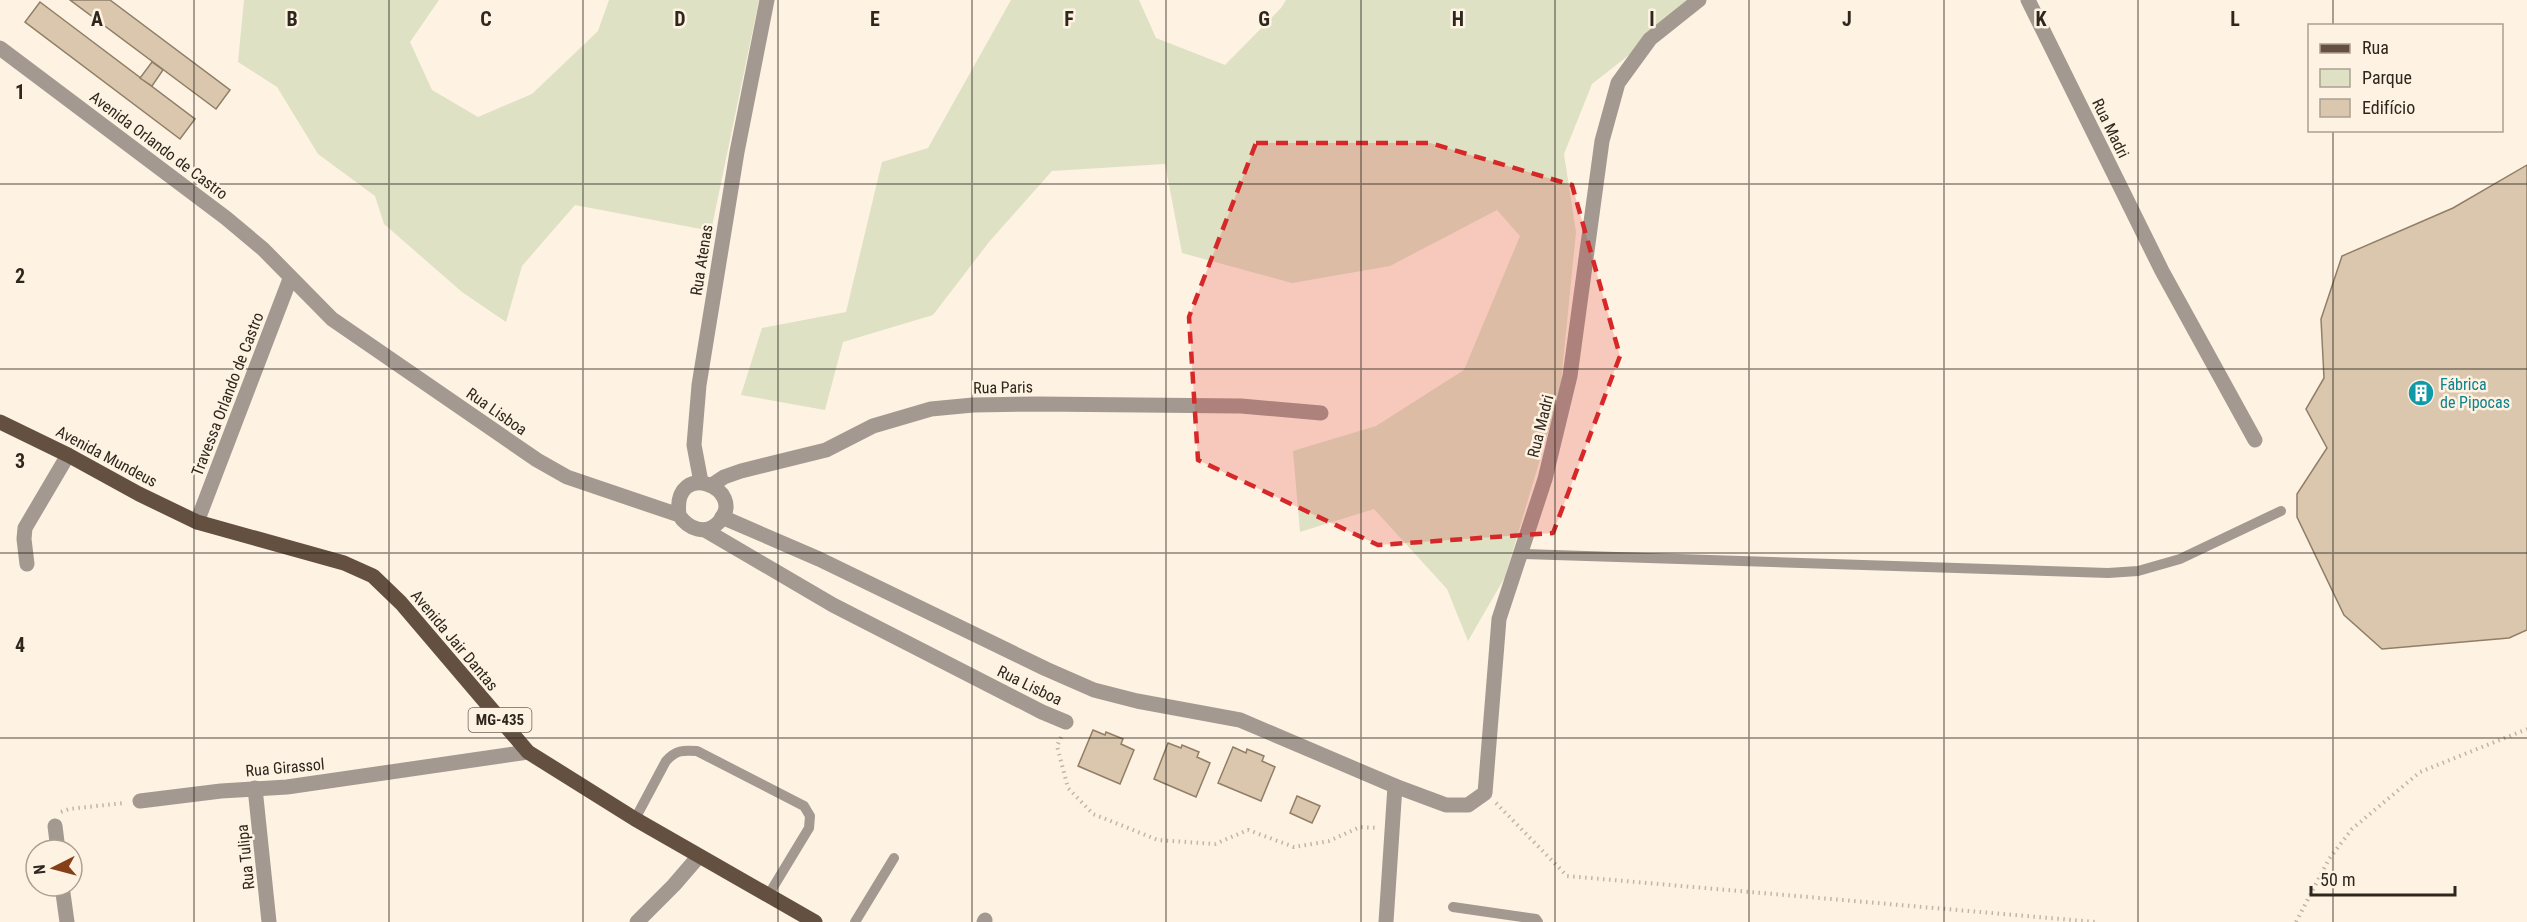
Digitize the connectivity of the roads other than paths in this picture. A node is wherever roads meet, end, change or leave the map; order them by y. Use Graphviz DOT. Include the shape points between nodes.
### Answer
graph roads {
  1 [pos="767,0"];
  2 [pos="1699,0"];
  3 [pos="2028,0"];
  4 [pos="0,48"];
  5 [pos="290,279"];
  6 [pos="1321,413"];
  7 [pos="0,422"];
  8 [pos="2255,440"];
  9 [pos="68,455"];
  10 [pos="707,483"];
  11 [pos="2281,511"];
  12 [pos="679,515"];
  13 [pos="722,518"];
  14 [pos="197,522"];
  15 [pos="705,530"];
  16 [pos="1522,554"];
  17 [pos="27,564"];
  18 [pos="1066,722"];
  19 [pos="528,752"];
  20 [pos="1395,786"];
  21 [pos="255,788"];
  22 [pos="140,801"];
  23 [pos="635,819"];
  24 [pos="55,826"];
  25 [pos="56,838"];
  26 [pos="699,856"];
  27 [pos="894,858"];
  28 [pos="769,894"];
  29 [pos="64,898"];
  30 [pos="1454,907"];
  31 [pos="67,922"];
  32 [pos="269,922"];
  33 [pos="637,922"];
  34 [pos="815,922"];
  35 [pos="855,922"];
  36 [pos="1386,922"];
  37 [pos="1538,922"];
  1 -- 10 [label="street, Rua Atenas" via="737,152 699,385 694,445"];
  2 -- 16 [label="street, Rua Madri" via="1650,39 1618,83 1602,141 1570,376"];
  3 -- 8 [label="street, Rua Madri" via="2162,271"];
  4 -- 5 [label="street, Avenida Orlando de Castro" via="226,218 263,249"];
  5 -- 12 [label="street, Rua Lisboa" via="332,319 537,460 567,477"];
  5 -- 14 [label="street, Travessa Orlando de Castro"];
  6 -- 10 [label="street, Rua Paris" via="1217,406 1038,404 931,409 873,426 826,450"];
  7 -- 9 [label="main road, Avenida Mundeus / MG-435"];
  9 -- 14 [label="main road, Avenida Mundeus / MG-435"];
  9 -- 17 [label="street" via="26,528"];
  10 -- 12 [label="street" via="690,485 682,493"];
  10 -- 13 [label="street" via="720,491 724,499"];
  11 -- 16 [label="lane" via="2180,559 2128,572"];
  12 -- 15 [label="street, Rua Lisboa" via="690,527"];
  13 -- 15 [label="street"];
  13 -- 20 [label="street, Rua Lisboa" via="819,559 1094,690 1240,720"];
  14 -- 19 [label="main road, Avenida Jair Dantas / MG-435" via="344,563 373,576 401,603"];
  15 -- 18 [label="street, Rua Lisboa" via="833,605"];
  16 -- 20 [label="street, Rua Madri" via="1499,619 1485,793 1468,805 1446,805"];
  19 -- 21 [label="street, Rua Girassol" via="298,786"];
  19 -- 23 [label="main road, Avenida Jair Dantas / MG-435"];
  20 -- 36 [label="street"];
  21 -- 22 [label="street, Rua Girassol"];
  21 -- 32 [label="street, Rua Tulipa"];
  23 -- 26 [label="main road, Avenida Jair Dantas / MG-435"];
  23 -- 28 [label="lane" via="666,761 682,750 697,751 804,806 810,816 809,828"];
  24 -- 25 [label="street"];
  26 -- 28 [label="main road, Avenida Jair Dantas / MG-435"];
  26 -- 33 [label="street"];
  27 -- 35 [label="lane"];
  28 -- 34 [label="main road, Avenida Jair Dantas / MG-435"];
  29 -- 31 [label="street"];
  30 -- 37 [label="lane"];
}
